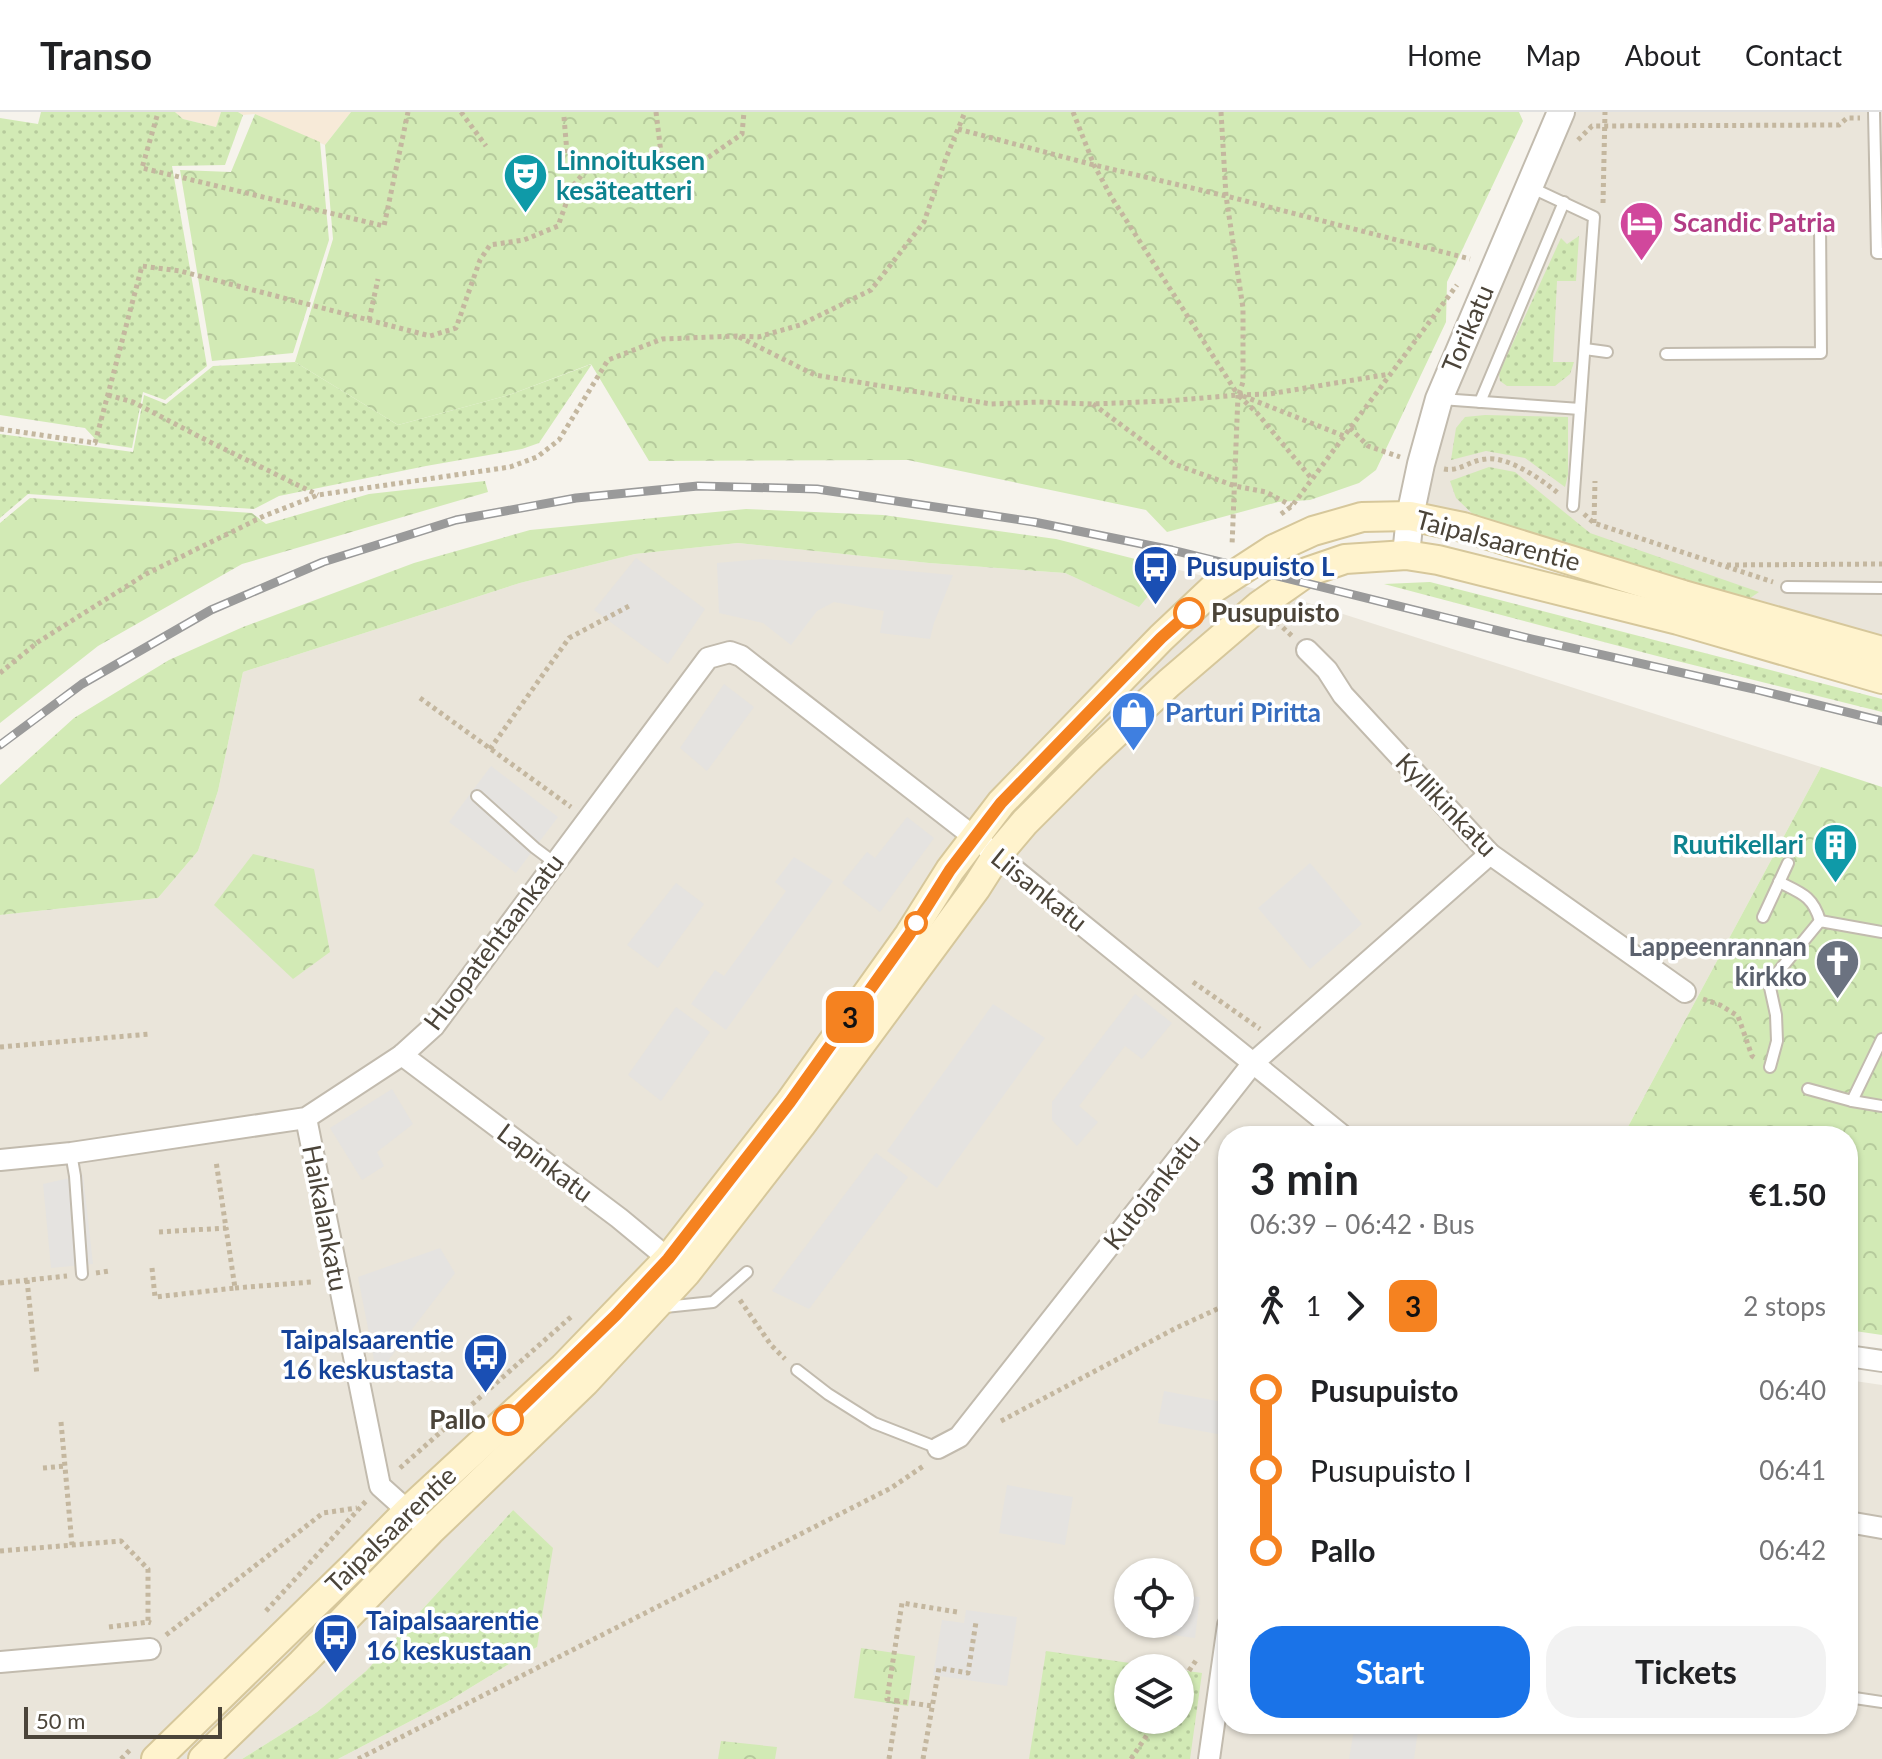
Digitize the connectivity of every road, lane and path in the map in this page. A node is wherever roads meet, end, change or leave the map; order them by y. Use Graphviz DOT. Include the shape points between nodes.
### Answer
graph roads {
  1 [pos="408,112"];
  2 [pos="461,112"];
  3 [pos="656,112"];
  4 [pos="744,112"];
  5 [pos="965,112"];
  6 [pos="1073,112"];
  7 [pos="1221,112"];
  8 [pos="1561,112"];
  9 [pos="1874,115"];
  10 [pos="157,116"];
  11 [pos="564,117"];
  12 [pos="958,129"];
  13 [pos="1550,136"];
  14 [pos="486,146"];
  15 [pos="567,153"];
  16 [pos="662,161"];
  17 [pos="1094,165"];
  18 [pos="1528,186"];
  19 [pos="1226,196"];
  20 [pos="1564,202"];
  21 [pos="1820,221"];
  22 [pos="1882,253"];
  23 [pos="1471,260"];
  24 [pos="378,279"];
  25 [pos="369,320"];
  26 [pos="737,336"];
  27 [pos="1585,349"];
  28 [pos="1607,352"];
  29 [pos="1666,354"];
  30 [pos="1390,374"];
  31 [pos="108,395"];
  32 [pos="1238,395"];
  33 [pos="1439,399"];
  34 [pos="1480,402"];
  35 [pos="1092,404"];
  36 [pos="1580,409"];
  37 [pos="0,429"];
  38 [pos="1344,436"];
  39 [pos="1312,479"];
  40 [pos="1235,486"];
  41 [pos="318,495"];
  42 [pos="1292,506"];
  43 [pos="1573,506"];
  44 [pos="1410,516"];
  45 [pos="1232,551"];
  46 [pos="1406,555"];
  47 [pos="1882,564"];
  48 [pos="1723,565"];
  49 [pos="1787,587"];
  50 [pos="1882,588"];
  51 [pos="631,605"];
  52 [pos="1307,650"];
  53 [pos="1882,651"];
  54 [pos="730,652"];
  55 [pos="0,673"];
  56 [pos="1882,679"];
  57 [pos="420,698"];
  58 [pos="490,749"];
  59 [pos="477,796"];
  60 [pos="588,819"];
  61 [pos="974,837"];
  62 [pos="1490,854"];
  63 [pos="997,855"];
  64 [pos="555,863"];
  65 [pos="1788,863"];
  66 [pos="1779,882"];
  67 [pos="1763,917"];
  68 [pos="1820,921"];
  69 [pos="1882,932"];
  70 [pos="1185,976"];
  71 [pos="1685,992"];
  72 [pos="1264,1029"];
  73 [pos="150,1034"];
  74 [pos="1882,1039"];
  75 [pos="0,1047"];
  76 [pos="402,1055"];
  77 [pos="1253,1063"];
  78 [pos="1770,1067"];
  79 [pos="1808,1089"];
  80 [pos="1852,1101"];
  81 [pos="1882,1106"];
  82 [pos="306,1118"];
  83 [pos="1331,1126"];
  84 [pos="71,1153"];
  85 [pos="0,1160"];
  86 [pos="216,1161"];
  87 [pos="226,1228"];
  88 [pos="159,1232"];
  89 [pos="677,1266"];
  90 [pos="152,1268"];
  91 [pos="109,1271"];
  92 [pos="747,1272"];
  93 [pos="82,1274"];
  94 [pos="27,1280"];
  95 [pos="311,1282"];
  96 [pos="0,1283"];
  97 [pos="235,1288"];
  98 [pos="744,1306"];
  99 [pos="654,1308"];
  100 [pos="1218,1309"];
  101 [pos="771,1345"];
  102 [pos="1858,1357"];
  103 [pos="1882,1361"];
  104 [pos="797,1370"];
  105 [pos="37,1375"];
  106 [pos="61,1422"];
  107 [pos="959,1437"];
  108 [pos="938,1448"];
  109 [pos="398,1455"];
  110 [pos="411,1458"];
  111 [pos="65,1466"];
  112 [pos="43,1468"];
  113 [pos="359,1508"];
  114 [pos="408,1511"];
  115 [pos="1858,1524"];
  116 [pos="1882,1528"];
  117 [pos="430,1531"];
  118 [pos="72,1545"];
  119 [pos="0,1551"];
  120 [pos="957,1612"];
  121 [pos="148,1622"];
  122 [pos="976,1622"];
  123 [pos="150,1649"];
  124 [pos="1197,1659"];
  125 [pos="0,1662"];
  126 [pos="1194,1663"];
  127 [pos="1218,1696"];
  128 [pos="1858,1698"];
  129 [pos="898,1701"];
  130 [pos="1882,1702"];
  131 [pos="932,1706"];
  132 [pos="1148,1734"];
  133 [pos="156,1759"];
  134 [pos="203,1759"];
  135 [pos="358,1759"];
  136 [pos="889,1759"];
  137 [pos="923,1759"];
  138 [pos="1131,1759"];
  139 [pos="1209,1759"];
  1 -- 10 [label="path" via="384,226 142,168"];
  2 -- 14 [label="path"];
  3 -- 16 [label="path"];
  4 -- 16 [label="path" via="742,134 703,161"];
  5 -- 12 [label="path"];
  6 -- 17 [label="path"];
  7 -- 19 [label="path"];
  8 -- 13 [label="street, Torikatu"];
  9 -- 13 [label="path" via="1847,118 1839,125 1592,126 1572,145"];
  9 -- 22 [label="lane" via="1877,253"];
  11 -- 15 [label="path"];
  12 -- 17 [label="path"];
  12 -- 26 [label="path" via="924,222 871,290 800,325 758,337"];
  13 -- 18 [label="street, Torikatu"];
  16 -- 25 [label="path" via="587,169 572,187 558,226 524,240 490,245 456,328 430,336"];
  17 -- 19 [label="path"];
  17 -- 32 [label="path"];
  18 -- 20 [label="lane"];
  18 -- 33 [label="street, Torikatu"];
  19 -- 23 [label="path"];
  19 -- 32 [label="path" via="1243,308 1243,382"];
  20 -- 27 [label="lane" via="1594,217"];
  20 -- 34 [label="lane"];
  21 -- 29 [label="lane" via="1821,353"];
  24 -- 25 [label="path"];
  25 -- 31 [label="path" via="142,266"];
  26 -- 35 [label="path" via="815,375 991,404"];
  26 -- 41 [label="path" via="662,339 608,360 559,440 537,457 510,467"];
  27 -- 28 [label="lane"];
  27 -- 36 [label="lane"];
  30 -- 32 [label="path"];
  31 -- 37 [label="path" via="95,443"];
  31 -- 41 [label="path" via="133,402"];
  32 -- 35 [label="path"];
  32 -- 38 [label="path"];
  32 -- 39 [label="path"];
  32 -- 40 [label="path"];
  33 -- 34 [label="lane"];
  33 -- 44 [label="street, Torikatu"];
  34 -- 36 [label="lane"];
  35 -- 40 [label="path" via="1174,464"];
  36 -- 43 [label="lane"];
  40 -- 42 [label="path" via="1266,492"];
  40 -- 45 [label="path"];
  41 -- 55 [label="path" via="146,574 38,642"];
  44 -- 46 [label="street, Torikatu"];
  44 -- 53 [label="main road, Taipalsaarentie"];
  44 -- 61 [label="main road, Taipalsaarentie" via="1362,517 1313,531 1214,588 1125,674"];
  46 -- 56 [label="main road, Taipalsaarentie" via="1678,620"];
  46 -- 63 [label="main road, Taipalsaarentie" via="1345,559 1307,572 1260,605 1088,759"];
  47 -- 48 [label="path"];
  49 -- 50 [label="lane"];
  51 -- 58 [label="path" via="569,638"];
  52 -- 62 [label="street, Kyllikinkatu"];
  54 -- 60 [label="street, Huopatehtaankatu" via="708,658"];
  54 -- 61 [label="street, Liisankatu"];
  57 -- 58 [label="path"];
  58 -- 60 [label="path"];
  59 -- 64 [label="lane"];
  60 -- 64 [label="street, Huopatehtaankatu"];
  61 -- 63 [label="street, Liisankatu"];
  61 -- 89 [label="main road, Taipalsaarentie"];
  62 -- 71 [label="street, Kyllikinkatu"];
  62 -- 77 [label="street, Kutojankatu"];
  63 -- 77 [label="street, Liisankatu"];
  63 -- 89 [label="main road, Taipalsaarentie" via="801,1125"];
  64 -- 76 [label="street, Huopatehtaankatu" via="434,1026"];
  65 -- 66 [label="lane"];
  66 -- 67 [label="lane"];
  66 -- 68 [label="lane" via="1806,896"];
  68 -- 69 [label="lane"];
  68 -- 78 [label="lane" via="1769,983 1777,1041"];
  70 -- 72 [label="path"];
  71 -- 78 [label="path" via="1738,1016 1752,1056"];
  73 -- 75 [label="path"];
  74 -- 80 [label="lane"];
  76 -- 82 [label="street, Huopatehtaankatu"];
  76 -- 89 [label="street, Lapinkatu"];
  77 -- 83 [label="street, Liisankatu"];
  77 -- 107 [label="street, Kutojankatu"];
  79 -- 80 [label="lane"];
  80 -- 81 [label="lane"];
  82 -- 84 [label="street, Huopatehtaankatu"];
  82 -- 114 [label="street, Haikalankatu" via="380,1486"];
  84 -- 85 [label="street, Huopatehtaankatu"];
  84 -- 93 [label="lane"];
  86 -- 87 [label="path"];
  87 -- 88 [label="path"];
  87 -- 97 [label="path"];
  89 -- 99 [label="main road, Taipalsaarentie"];
  89 -- 114 [label="main road, Taipalsaarentie"];
  90 -- 97 [label="path" via="155,1297"];
  91 -- 93 [label="path"];
  92 -- 99 [label="lane" via="713,1302"];
  93 -- 94 [label="path"];
  94 -- 96 [label="path"];
  94 -- 105 [label="path"];
  95 -- 97 [label="path"];
  98 -- 101 [label="path"];
  99 -- 117 [label="main road, Taipalsaarentie"];
  100 -- 107 [label="path" via="990,1427"];
  102 -- 103 [label="street"];
  104 -- 108 [label="lane" via="874,1423"];
  106 -- 111 [label="path"];
  107 -- 108 [label="street, Kutojankatu"];
  108 -- 135 [label="path" via="923,1467 891,1488"];
  109 -- 110 [label="path"];
  111 -- 112 [label="path"];
  111 -- 118 [label="path"];
  113 -- 123 [label="path" via="323,1513"];
  114 -- 117 [label="street, Haikalankatu"];
  114 -- 133 [label="main road, Taipalsaarentie"];
  115 -- 116 [label="street"];
  117 -- 134 [label="main road, Taipalsaarentie"];
  118 -- 119 [label="path"];
  118 -- 121 [label="path" via="121,1541 148,1569"];
  120 -- 129 [label="path" via="902,1603 887,1699"];
  122 -- 131 [label="path" via="968,1673 939,1668"];
  123 -- 125 [label="street"];
  124 -- 126 [label="path"];
  127 -- 139 [label="street"];
  128 -- 130 [label="lane"];
  129 -- 131 [label="path"];
  129 -- 136 [label="path"];
  131 -- 137 [label="path"];
  132 -- 138 [label="path"];
}
